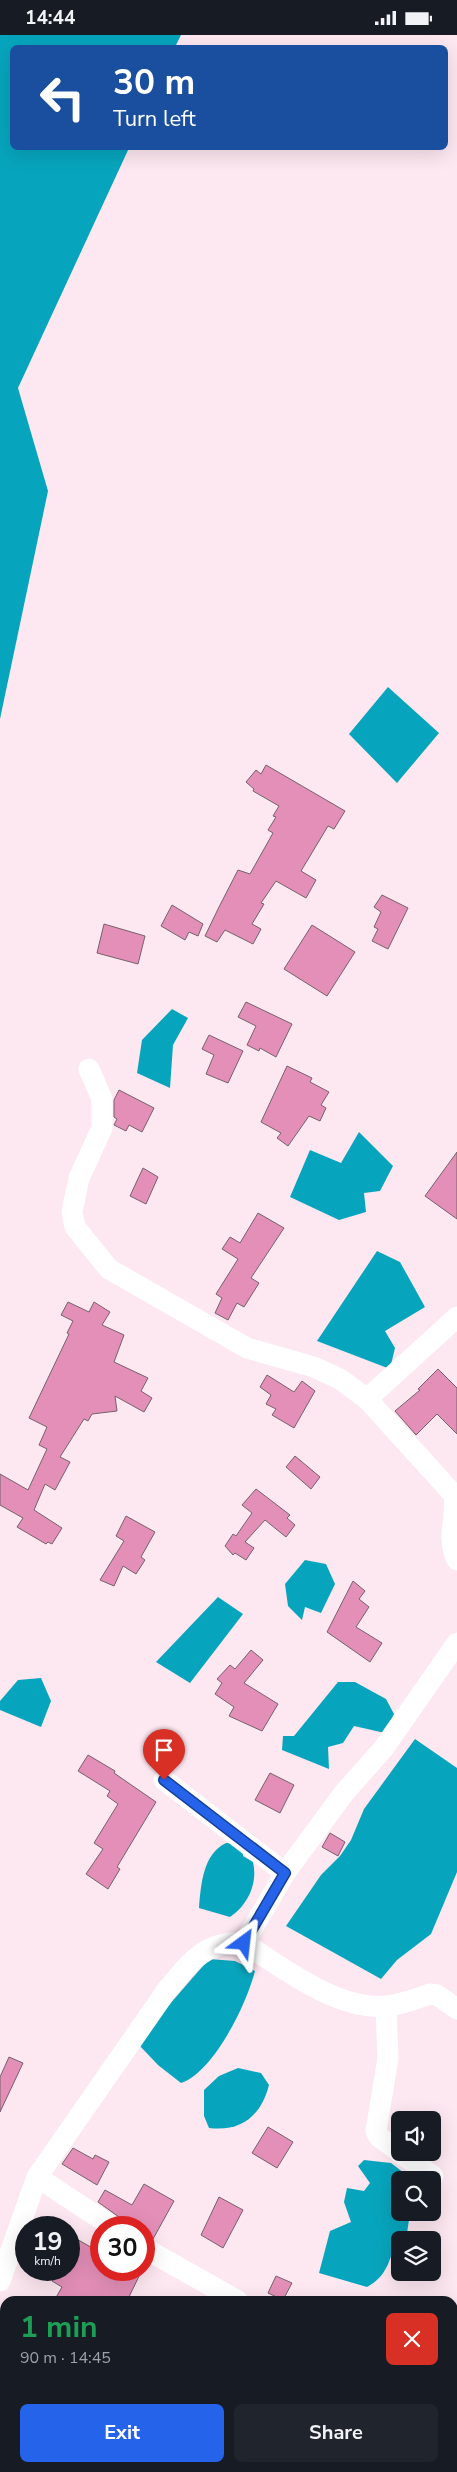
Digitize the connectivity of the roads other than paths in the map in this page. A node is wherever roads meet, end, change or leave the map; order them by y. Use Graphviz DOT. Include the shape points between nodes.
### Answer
graph roads {
  1 [pos="89,1069"];
  2 [pos="457,1317"];
  3 [pos="367,1399"];
  4 [pos="457,1560"];
  5 [pos="457,1643"];
  6 [pos="164,1780"];
  7 [pos="285,1873"];
  8 [pos="244,1943"];
  9 [pos="386,2007"];
  10 [pos="457,2009"];
  11 [pos="391,2146"];
  12 [pos="412,2161"];
  13 [pos="426,2171"];
  14 [pos="36,2177"];
  15 [pos="96,2216"];
  16 [pos="155,2254"];
  17 [pos="0,2281"];
  18 [pos="229,2296"];
  1 -- 3 [label="street" via="102,1099 102,1128 80,1178 72,1212 75,1227 109,1269 247,1348 314,1367 340,1379"];
  2 -- 3 [label="street"];
  3 -- 4 [label="street" via="454,1495 457,1509 452,1542"];
  5 -- 7 [label="street" via="383,1749 344,1793"];
  6 -- 7 [label="street"];
  7 -- 8 [label="street"];
  8 -- 9 [label="street" via="326,1993"];
  8 -- 14 [label="street" via="213,1946 188,1964"];
  9 -- 10 [label="street" via="430,1994 437,1995"];
  9 -- 11 [label="street" via="388,2058 376,2131"];
  12 -- 13 [label="street"];
  14 -- 15 [label="street"];
  14 -- 17 [label="street"];
  16 -- 18 [label="street"];
}
